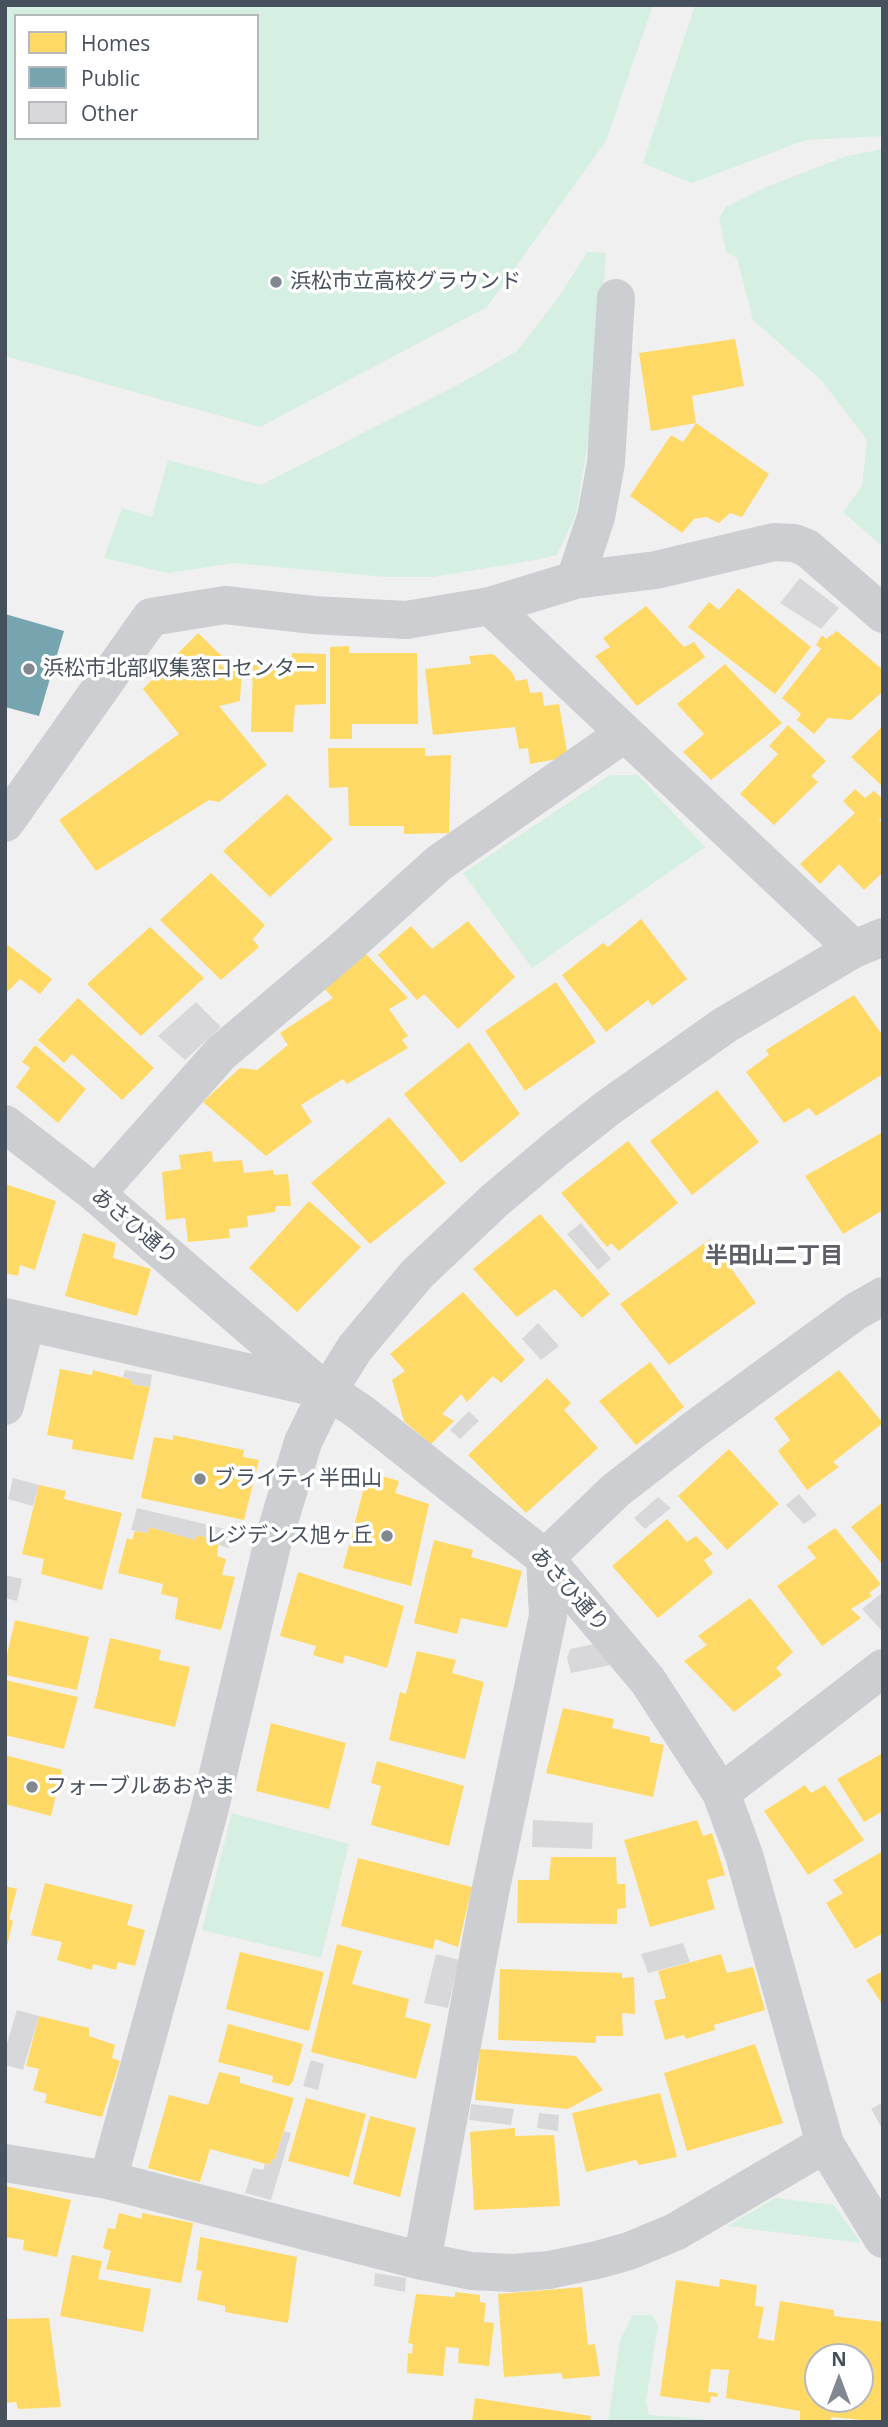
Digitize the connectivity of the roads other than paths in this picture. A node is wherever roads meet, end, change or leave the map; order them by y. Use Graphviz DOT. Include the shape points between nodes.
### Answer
graph roads {
  1 [pos="616,298"];
  2 [pos="575,580"];
  3 [pos="490,606"];
  4 [pos="883,614"];
  5 [pos="624,734"];
  6 [pos="5,823"];
  7 [pos="868,943"];
  8 [pos="5,1124"];
  9 [pos="96,1194"];
  10 [pos="883,1296"];
  11 [pos="16,1320"];
  12 [pos="328,1391"];
  13 [pos="5,1406"];
  14 [pos="545,1558"];
  15 [pos="883,1668"];
  16 [pos="721,1793"];
  17 [pos="825,2144"];
  18 [pos="5,2163"];
  19 [pos="108,2180"];
  20 [pos="883,2239"];
  21 [pos="422,2261"];
  1 -- 2 [label="street" via="606,463 596,517"];
  2 -- 3 [label="street"];
  2 -- 4 [label="street" via="656,570 774,542 794,543 807,548"];
  3 -- 5 [label="street"];
  3 -- 6 [label="street" via="406,620 225,605 151,617"];
  5 -- 7 [label="street"];
  5 -- 9 [label="street" via="439,863 221,1053"];
  7 -- 12 [label="street" via="695,1045 547,1157 417,1274 355,1348"];
  8 -- 9 [label="street, あさひ通り"];
  9 -- 12 [label="street, あさひ通り"];
  10 -- 14 [label="street" via="855,1312 616,1490"];
  11 -- 12 [label="street"];
  11 -- 13 [label="street"];
  12 -- 14 [label="street, あさひ通り"];
  12 -- 19 [label="street" via="303,1442 272,1545 210,1808"];
  14 -- 16 [label="street, あさひ通り" via="648,1681"];
  14 -- 21 [label="street" via="548,1616 490,1894"];
  15 -- 16 [label="street"];
  16 -- 17 [label="street, あさひ通り" via="744,1855"];
  17 -- 20 [label="street, あさひ通り"];
  17 -- 21 [label="street" via="675,2232 597,2260 512,2273"];
  18 -- 19 [label="street"];
  19 -- 21 [label="street"];
}
